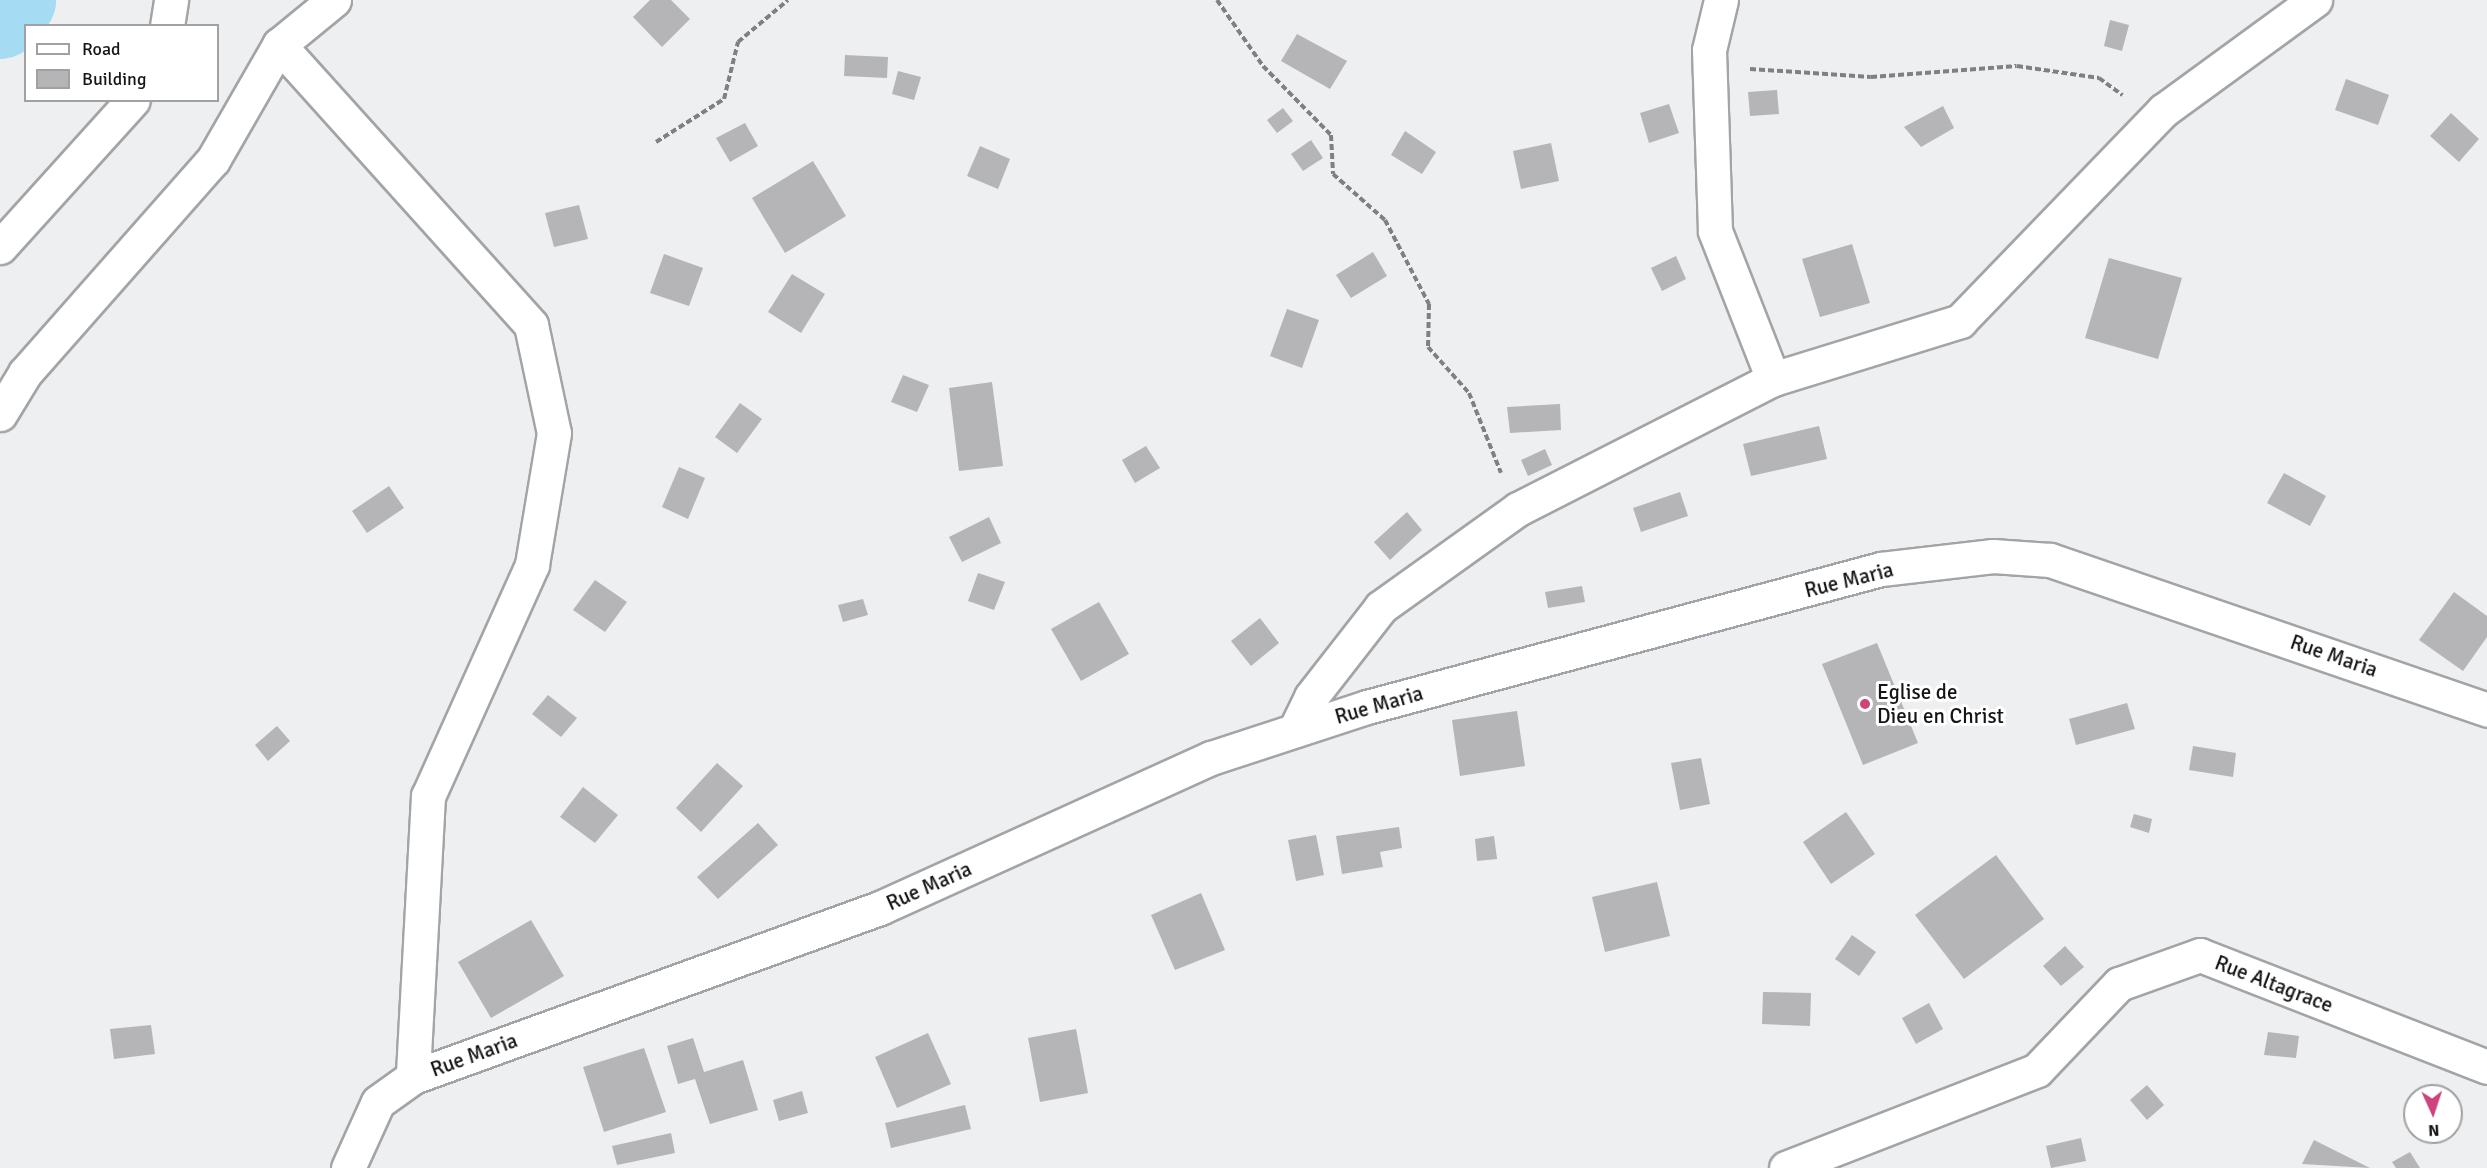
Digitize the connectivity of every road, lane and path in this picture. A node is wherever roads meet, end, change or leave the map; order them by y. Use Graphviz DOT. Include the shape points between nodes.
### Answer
graph roads {
  1 [pos="171,0"];
  2 [pos="334,0"];
  3 [pos="788,0"];
  4 [pos="1217,0"];
  5 [pos="1721,0"];
  6 [pos="2315,0"];
  7 [pos="167,24"];
  8 [pos="279,45"];
  9 [pos="1711,68"];
  10 [pos="131,102"];
  11 [pos="2154,119"];
  12 [pos="656,142"];
  13 [pos="0,247"];
  14 [pos="1773,379"];
  15 [pos="0,414"];
  16 [pos="1518,509"];
  17 [pos="2487,710"];
  18 [pos="1295,730"];
  19 [pos="2487,1067"];
  20 [pos="413,1077"];
  21 [pos="348,1168"];
  22 [pos="1786,1168"];
  1 -- 7 [label="street"];
  2 -- 8 [label="street"];
  3 -- 12 [label="path" via="738,42 724,99"];
  4 -- 16 [label="path" via="1263,66 1331,135 1333,174 1385,219 1429,304 1428,347 1469,393"];
  5 -- 9 [label="street" via="1709,50"];
  6 -- 11 [label="street"];
  8 -- 15 [label="street" via="213,160 25,373"];
  8 -- 20 [label="street" via="531,325 554,433 532,564 428,796"];
  9 -- 11 [label="path" via="1871,77 2017,66 2099,78"];
  9 -- 14 [label="street" via="1715,231"];
  10 -- 13 [label="street"];
  11 -- 14 [label="street" via="1960,321"];
  14 -- 16 [label="street"];
  16 -- 18 [label="street" via="1381,607 1311,697"];
  17 -- 18 [label="street, Rue Maria" via="2091,570 1993,556 1881,569"];
  18 -- 20 [label="street, Rue Maria" via="1211,758 880,908"];
  19 -- 22 [label="street, Rue Altagrace" via="2200,955 2119,984 2037,1070"];
  20 -- 21 [label="street, Rue Maria" via="378,1102"];
}
